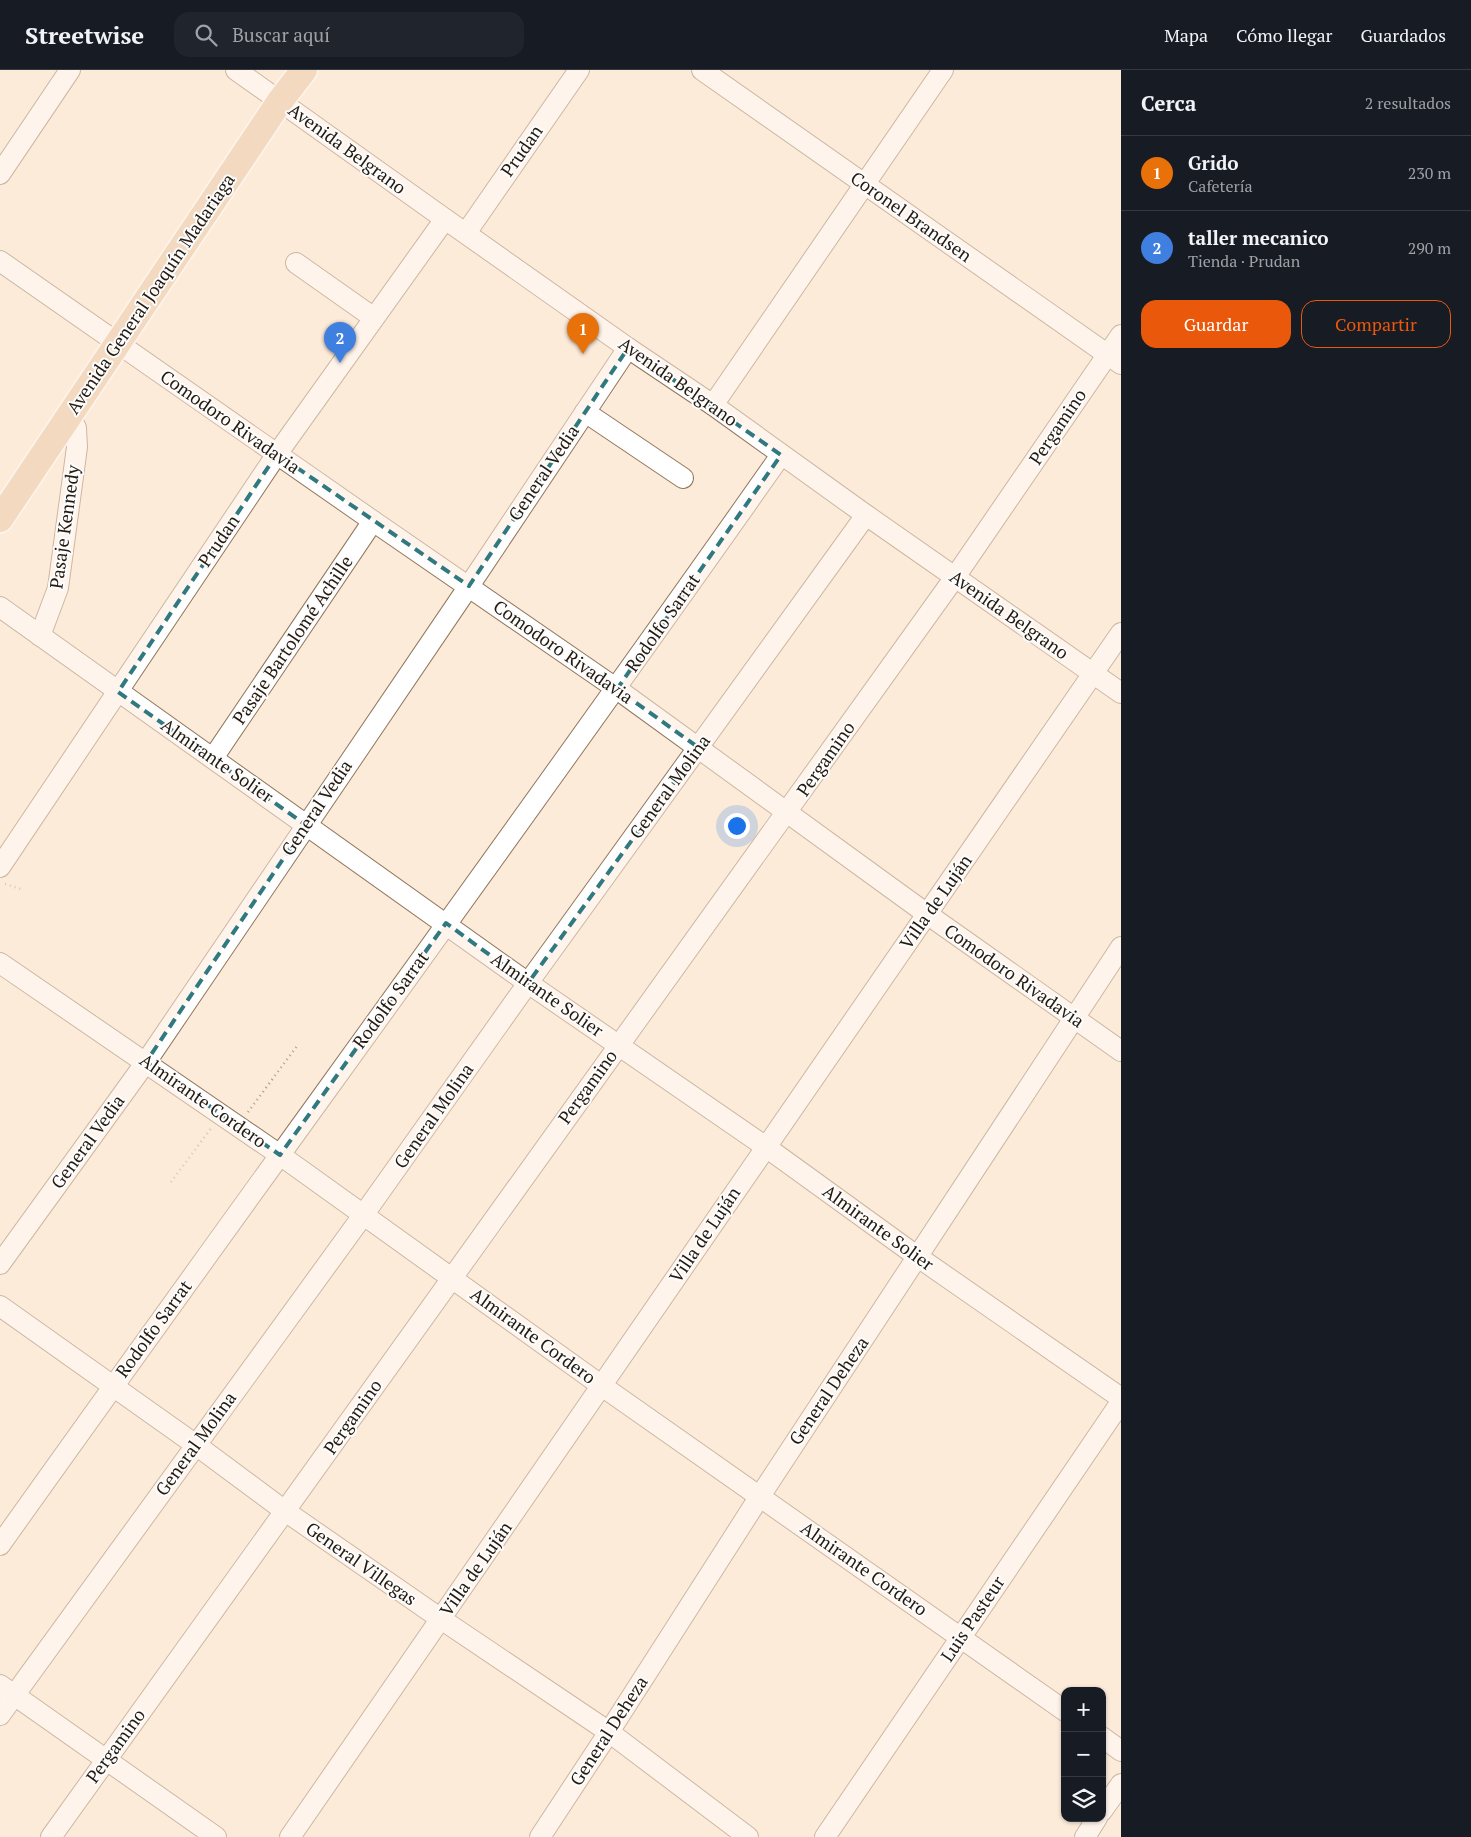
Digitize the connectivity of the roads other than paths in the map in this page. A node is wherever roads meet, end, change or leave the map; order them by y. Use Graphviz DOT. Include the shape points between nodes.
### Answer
graph roads {
  1 [pos="70,70"];
  2 [pos="236,70"];
  3 [pos="304,70"];
  4 [pos="579,70"];
  5 [pos="702,70"];
  6 [pos="943,70"];
  7 [pos="280,101"];
  8 [pos="0,174"];
  9 [pos="865,185"];
  10 [pos="444,219"];
  11 [pos="466,232"];
  12 [pos="0,262"];
  13 [pos="296,264"];
  14 [pos="374,318"];
  15 [pos="1121,335"];
  16 [pos="118,344"];
  17 [pos="628,348"];
  18 [pos="1114,360"];
  19 [pos="713,405"];
  20 [pos="585,412"];
  21 [pos="70,416"];
  22 [pos="277,454"];
  23 [pos="781,455"];
  24 [pos="683,478"];
  25 [pos="866,515"];
  26 [pos="0,518"];
  27 [pos="373,521"];
  28 [pos="955,577"];
  29 [pos="469,586"];
  30 [pos="0,607"];
  31 [pos="1121,633"];
  32 [pos="40,636"];
  33 [pos="1093,674"];
  34 [pos="617,689"];
  35 [pos="118,692"];
  36 [pos="1121,693"];
  37 [pos="698,748"];
  38 [pos="213,758"];
  39 [pos="788,812"];
  40 [pos="306,825"];
  41 [pos="0,868"];
  42 [pos="928,914"];
  43 [pos="446,923"];
  44 [pos="1121,947"];
  45 [pos="1,965"];
  46 [pos="528,983"];
  47 [pos="1074,1018"];
  48 [pos="619,1045"];
  49 [pos="1121,1051"];
  50 [pos="146,1062"];
  51 [pos="766,1147"];
  52 [pos="280,1155"];
  53 [pos="364,1214"];
  54 [pos="918,1257"];
  55 [pos="0,1264"];
  56 [pos="451,1278"];
  57 [pos="0,1306"];
  58 [pos="602,1386"];
  59 [pos="113,1387"];
  60 [pos="1121,1398"];
  61 [pos="1121,1402"];
  62 [pos="196,1445"];
  63 [pos="760,1496"];
  64 [pos="285,1512"];
  65 [pos="0,1545"];
  66 [pos="441,1619"];
  67 [pos="961,1637"];
  68 [pos="7,1690"];
  69 [pos="1061,1707"];
  70 [pos="0,1715"];
  71 [pos="609,1732"];
  72 [pos="1106,1740"];
  73 [pos="1121,1751"];
  74 [pos="106,1760"];
  75 [pos="1121,1784"];
  76 [pos="1106,1805"];
  77 [pos="1095,1822"];
  78 [pos="52,1837"];
  79 [pos="216,1837"];
  80 [pos="290,1837"];
  81 [pos="540,1837"];
  82 [pos="748,1837"];
  83 [pos="826,1837"];
  84 [pos="1085,1837"];
  1 -- 8 [label="street"];
  2 -- 7 [label="street, Avenida Belgrano"];
  3 -- 7 [label="main road, Avenida General Joaquín Madariaga"];
  4 -- 11 [label="street, Prudan"];
  5 -- 9 [label="street, Coronel Brandsen"];
  6 -- 9 [label="street"];
  7 -- 10 [label="street, Avenida Belgrano"];
  7 -- 16 [label="main road, Avenida General Joaquín Madariaga"];
  9 -- 18 [label="street, Coronel Brandsen"];
  9 -- 19 [label="street"];
  10 -- 11 [label="street, Avenida Belgrano"];
  10 -- 14 [label="street, Prudan"];
  11 -- 17 [label="street, Avenida Belgrano"];
  12 -- 16 [label="street, Comodoro Rivadavia"];
  13 -- 14 [label="street"];
  14 -- 22 [label="street, Prudan"];
  15 -- 18 [label="street, Pergamino"];
  16 -- 21 [label="main road, Avenida General Joaquín Madariaga"];
  16 -- 22 [label="street, Comodoro Rivadavia"];
  17 -- 19 [label="street, Avenida Belgrano"];
  17 -- 20 [label="street, General Vedia"];
  18 -- 28 [label="street, Pergamino"];
  19 -- 23 [label="street, Avenida Belgrano"];
  20 -- 24 [label="street"];
  20 -- 29 [label="street, General Vedia"];
  21 -- 26 [label="main road, Avenida General Joaquín Madariaga"];
  21 -- 32 [label="street, Pasaje Kennedy" via="76,428 77,447 58,588"];
  22 -- 27 [label="street, Comodoro Rivadavia"];
  22 -- 35 [label="street, Prudan"];
  23 -- 25 [label="street, Avenida Belgrano"];
  23 -- 34 [label="street, Rodolfo Sarrat"];
  25 -- 28 [label="street, Avenida Belgrano"];
  25 -- 37 [label="street, General Molina"];
  27 -- 29 [label="street, Comodoro Rivadavia"];
  27 -- 38 [label="street, Pasaje Bartolomé Achille"];
  28 -- 33 [label="street, Avenida Belgrano"];
  28 -- 39 [label="street, Pergamino"];
  29 -- 34 [label="street, Comodoro Rivadavia"];
  29 -- 40 [label="street, General Vedia"];
  30 -- 32 [label="street, Almirante Solier"];
  31 -- 33 [label="street, Villa de Luján"];
  32 -- 35 [label="street, Almirante Solier"];
  33 -- 36 [label="street, Avenida Belgrano"];
  33 -- 42 [label="street, Villa de Luján"];
  34 -- 37 [label="street, Comodoro Rivadavia"];
  34 -- 43 [label="street, Rodolfo Sarrat"];
  35 -- 38 [label="street, Almirante Solier"];
  35 -- 41 [label="street, Prudan"];
  37 -- 39 [label="street, Comodoro Rivadavia"];
  37 -- 46 [label="street, General Molina"];
  38 -- 40 [label="street, Almirante Solier"];
  39 -- 42 [label="street, Comodoro Rivadavia"];
  39 -- 48 [label="street, Pergamino"];
  40 -- 43 [label="street, Almirante Solier"];
  40 -- 50 [label="street, General Vedia"];
  42 -- 47 [label="street, Comodoro Rivadavia"];
  42 -- 51 [label="street, Villa de Luján"];
  43 -- 46 [label="street, Almirante Solier"];
  43 -- 52 [label="street, Rodolfo Sarrat"];
  44 -- 47 [label="street, General Deheza"];
  45 -- 50 [label="street, Almirante Cordero"];
  46 -- 48 [label="street, Almirante Solier"];
  46 -- 53 [label="street, General Molina"];
  47 -- 49 [label="street, Comodoro Rivadavia"];
  47 -- 54 [label="street, General Deheza"];
  48 -- 51 [label="street, Almirante Solier"];
  48 -- 56 [label="street, Pergamino"];
  50 -- 52 [label="street, Almirante Cordero"];
  50 -- 55 [label="street, General Vedia"];
  51 -- 54 [label="street, Almirante Solier"];
  51 -- 58 [label="street, Villa de Luján"];
  52 -- 53 [label="street, Almirante Cordero"];
  52 -- 59 [label="street, Rodolfo Sarrat"];
  53 -- 56 [label="street, Almirante Cordero"];
  53 -- 62 [label="street, General Molina"];
  54 -- 60 [label="street, Almirante Solier"];
  54 -- 63 [label="street, General Deheza"];
  56 -- 58 [label="street, Almirante Cordero"];
  56 -- 64 [label="street, Pergamino"];
  57 -- 59 [label="street, General Villegas"];
  58 -- 63 [label="street, Almirante Cordero"];
  58 -- 66 [label="street, Villa de Luján"];
  59 -- 62 [label="street, General Villegas"];
  59 -- 65 [label="street, Rodolfo Sarrat"];
  61 -- 67 [label="street, Luis Pasteur"];
  62 -- 64 [label="street, General Villegas"];
  62 -- 68 [label="street, General Molina"];
  63 -- 67 [label="street, Almirante Cordero"];
  63 -- 71 [label="street, General Deheza"];
  64 -- 66 [label="street, General Villegas"];
  64 -- 74 [label="street, Pergamino"];
  66 -- 71 [label="street, General Villegas"];
  66 -- 80 [label="street, Villa de Luján"];
  67 -- 69 [label="street, Almirante Cordero"];
  67 -- 83 [label="street, Luis Pasteur"];
  68 -- 70 [label="street, General Molina"];
  68 -- 74 [label="street"];
  71 -- 81 [label="street, General Deheza"];
  71 -- 82 [label="street, General Villegas"];
  72 -- 73 [label="street"];
  74 -- 78 [label="street, Pergamino"];
  74 -- 79 [label="street"];
  75 -- 76 [label="street"];
  77 -- 84 [label="street"];
}
